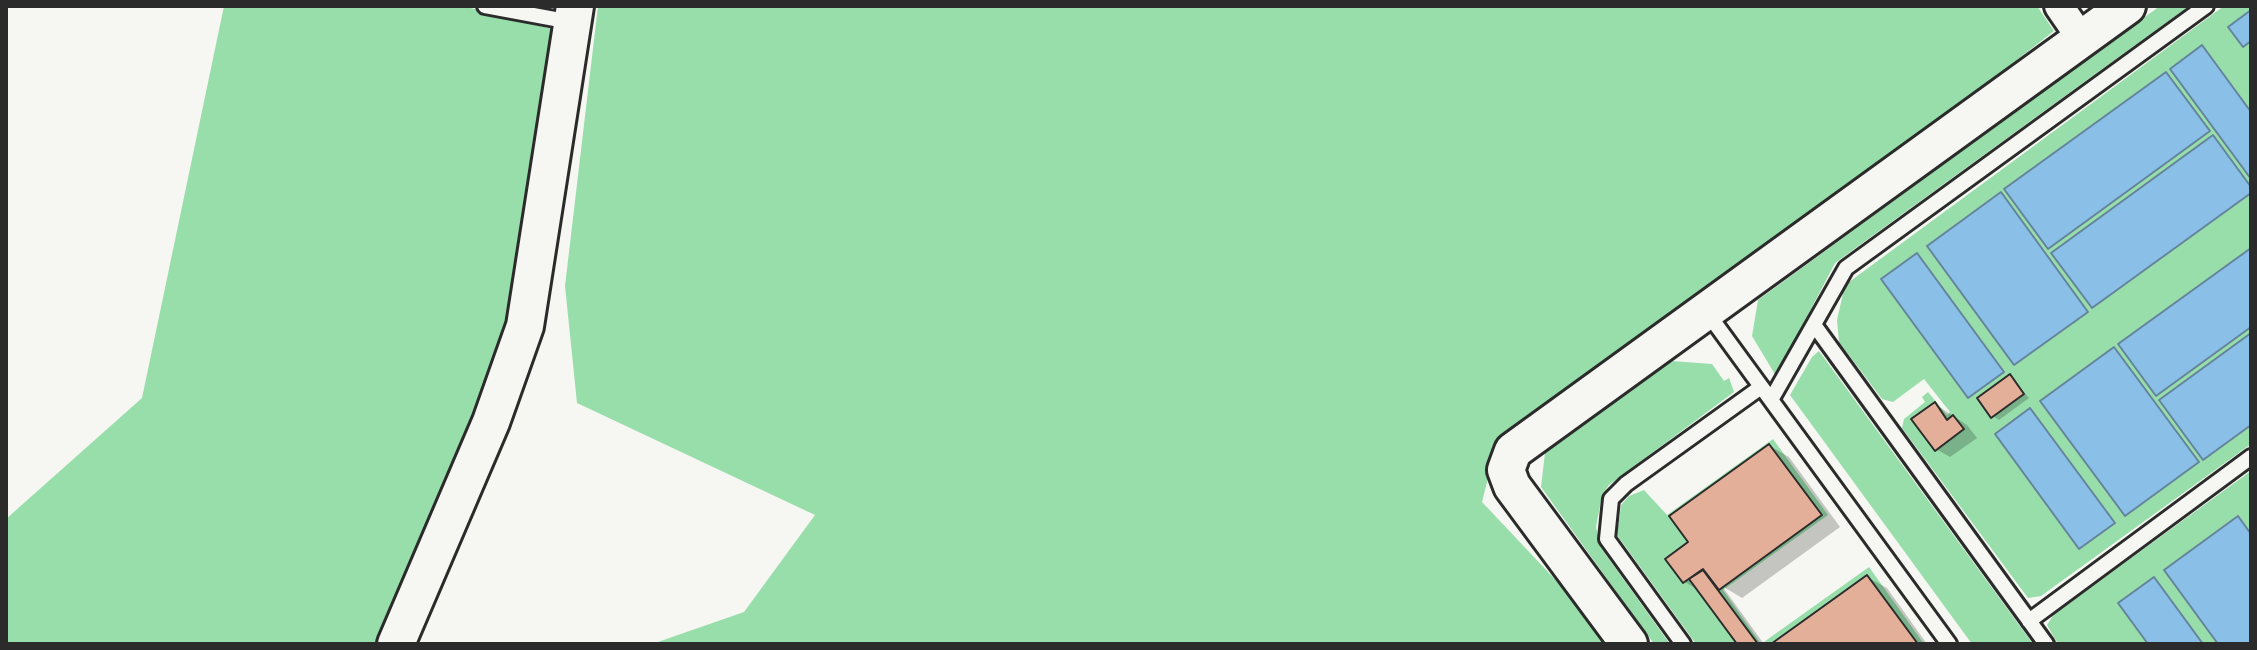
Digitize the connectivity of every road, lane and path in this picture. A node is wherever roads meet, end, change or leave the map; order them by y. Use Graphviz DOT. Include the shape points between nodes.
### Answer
graph roads {
  1 [pos="485,6"];
  2 [pos="2059,6"];
  3 [pos="2127,6"];
  4 [pos="2206,6"];
  5 [pos="574,14"];
  6 [pos="2081,38"];
  7 [pos="1705,311"];
  8 [pos="1815,326"];
  9 [pos="1761,387"];
  10 [pos="1771,400"];
  11 [pos="2251,457"];
  12 [pos="2029,621"];
  13 [pos="396,644"];
  14 [pos="1629,644"];
  15 [pos="1683,644"];
  16 [pos="1949,644"];
  17 [pos="2046,644"];
  1 -- 5 [label="lane"];
  2 -- 6 [label="street"];
  3 -- 6 [label="street"];
  4 -- 8 [label="lane" via="1846,268"];
  5 -- 13 [label="street" via="525,326 491,422"];
  6 -- 7 [label="street"];
  7 -- 9 [label="lane"];
  7 -- 14 [label="street" via="1513,451 1506,470 1512,486"];
  8 -- 10 [label="lane"];
  8 -- 12 [label="lane"];
  9 -- 10 [label="lane"];
  9 -- 15 [label="lane" via="1611,499 1607,539"];
  10 -- 16 [label="lane"];
  11 -- 12 [label="lane"];
  12 -- 17 [label="lane"];
}
